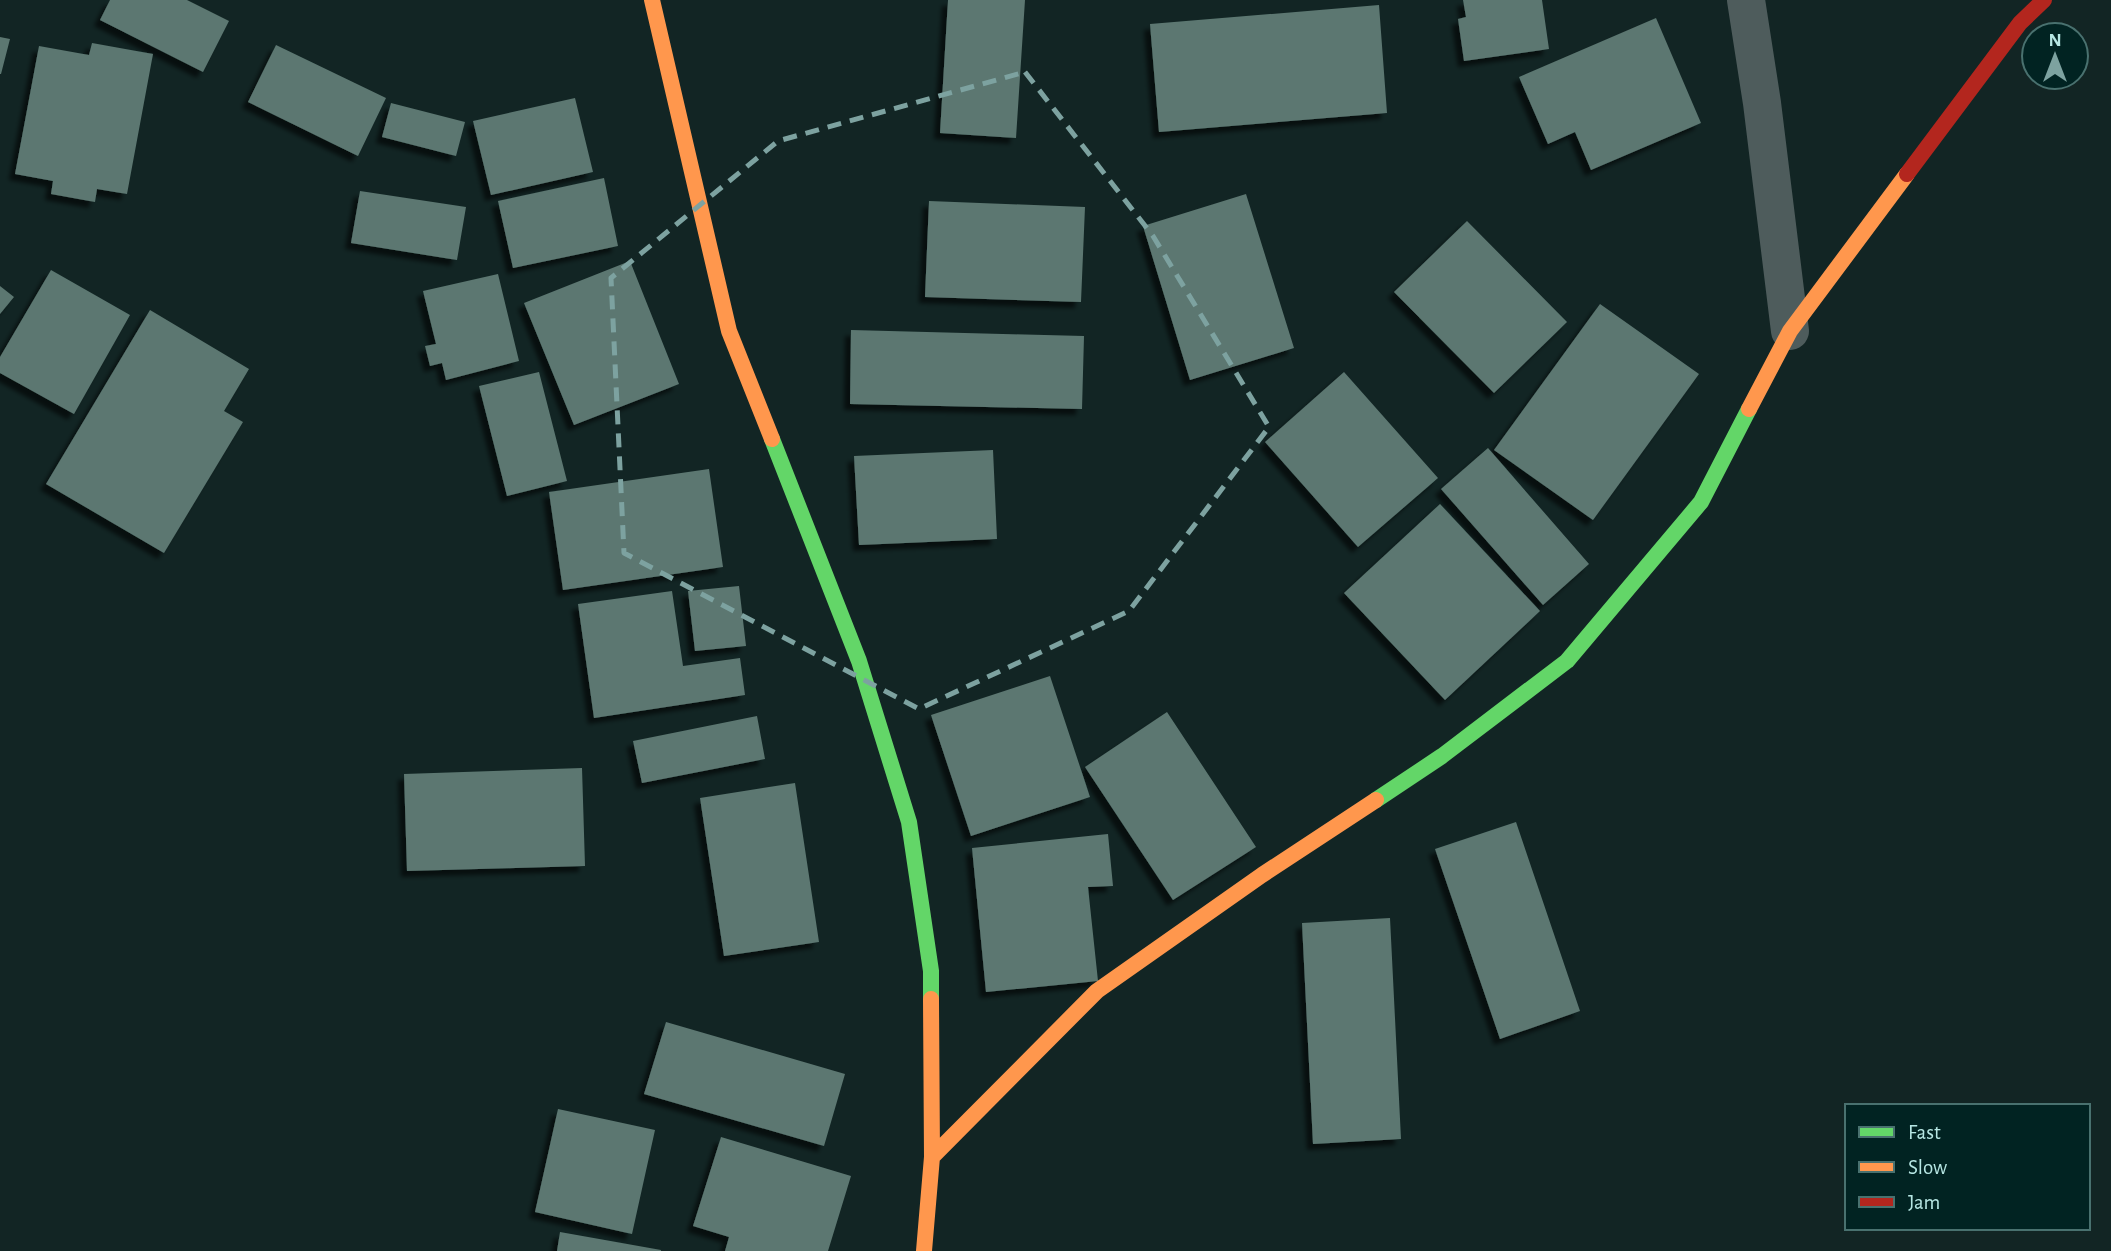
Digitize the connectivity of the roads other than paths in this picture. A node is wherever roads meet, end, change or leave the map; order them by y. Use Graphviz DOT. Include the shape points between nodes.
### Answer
graph roads {
  1 [pos="652,0"];
  2 [pos="1746,0"];
  3 [pos="2043,0"];
  4 [pos="1790,331"];
  5 [pos="932,1157"];
  6 [pos="924,1251"];
  1 -- 5 [label="street" via="729,331 859,661 909,822 931,971"];
  2 -- 4 [label="street"];
  3 -- 4 [label="street" via="2020,23"];
  4 -- 5 [label="street" via="1701,502 1567,661 1442,756 1097,991"];
  5 -- 6 [label="street"];
}
